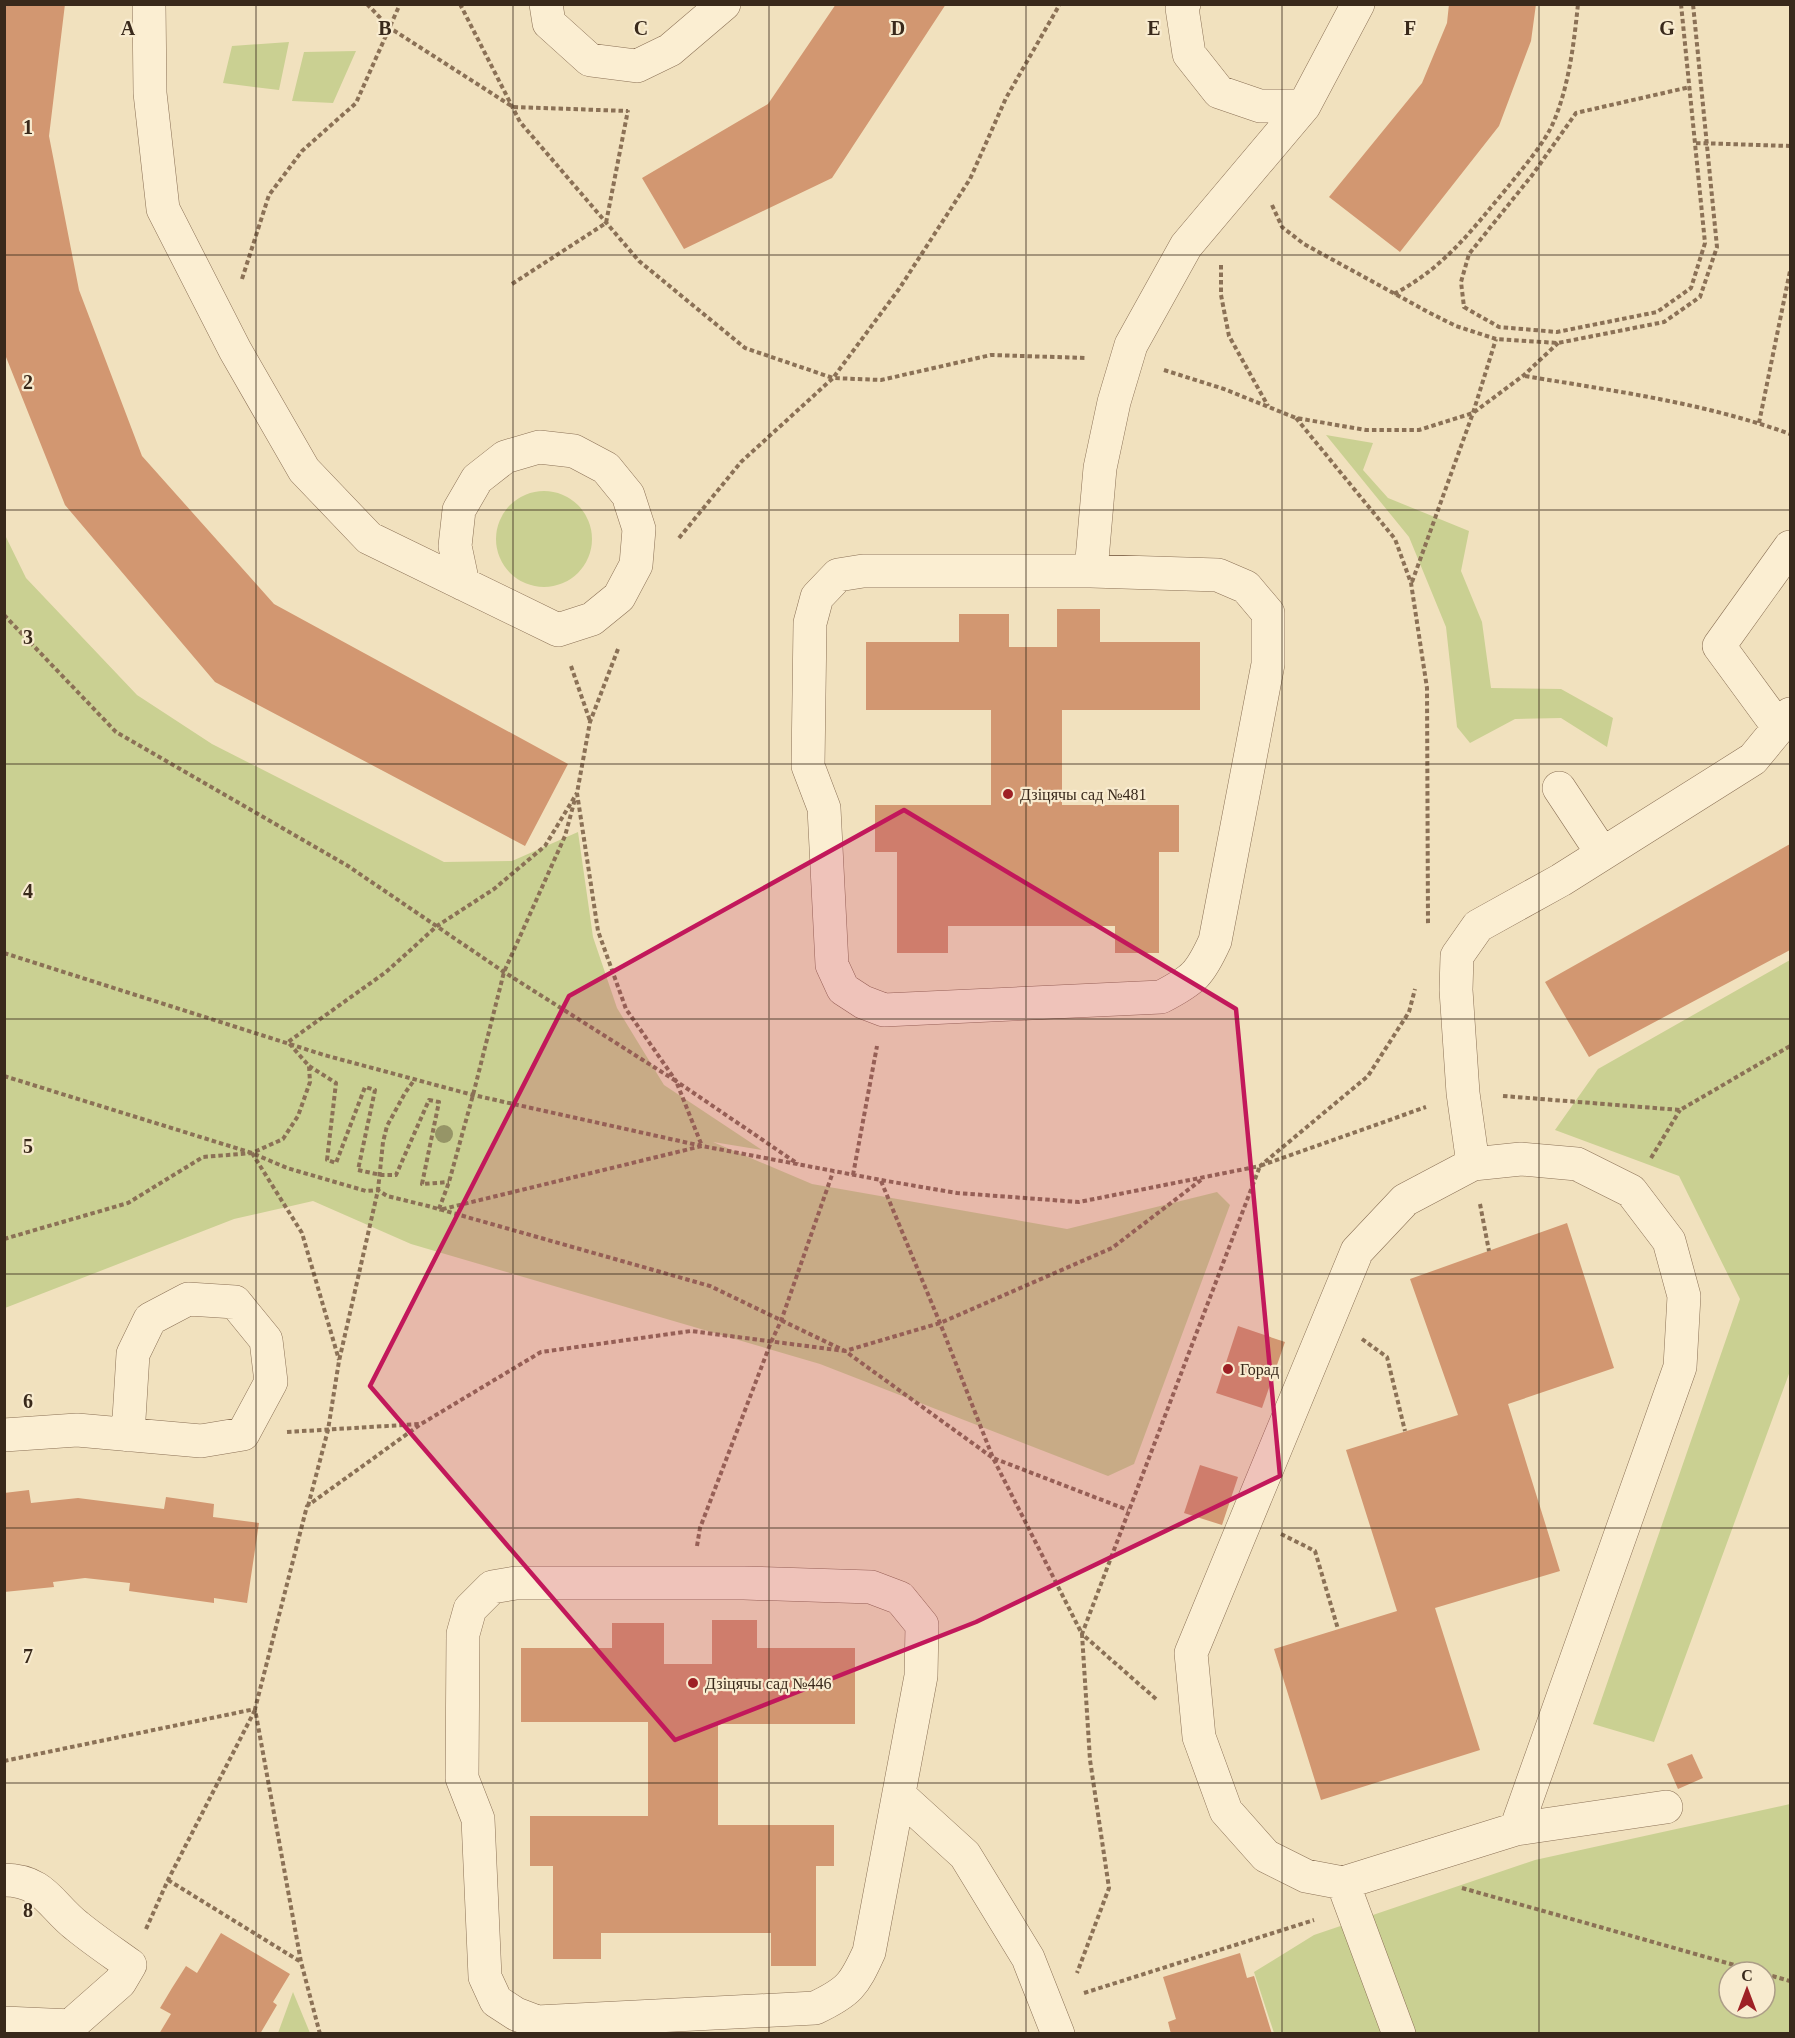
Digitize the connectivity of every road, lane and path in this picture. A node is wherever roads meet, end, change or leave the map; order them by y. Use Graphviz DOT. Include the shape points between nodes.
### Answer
graph roads {
  1 [pos="149,4"];
  2 [pos="367,4"];
  3 [pos="400,4"];
  4 [pos="460,4"];
  5 [pos="546,4"];
  6 [pos="724,4"];
  7 [pos="1060,4"];
  8 [pos="1184,4"];
  9 [pos="1578,4"];
  10 [pos="1681,4"];
  11 [pos="1693,4"];
  12 [pos="1357,6"];
  13 [pos="390,28"];
  14 [pos="636,66"];
  15 [pos="1690,87"];
  16 [pos="1304,106"];
  17 [pos="513,107"];
  18 [pos="628,111"];
  19 [pos="1696,143"];
  20 [pos="1707,144"];
  21 [pos="1791,146"];
  22 [pos="1268,195"];
  23 [pos="606,223"];
  24 [pos="1221,262"];
  25 [pos="1791,271"];
  26 [pos="512,285"];
  27 [pos="240,286"];
  28 [pos="1394,294"];
  29 [pos="1496,339"];
  30 [pos="1558,343"];
  31 [pos="1524,375"];
  32 [pos="1268,407"];
  33 [pos="1473,413"];
  34 [pos="1759,423"];
  35 [pos="1791,434"];
  36 [pos="1791,547"];
  37 [pos="1091,572"];
  38 [pos="1412,583"];
  39 [pos="464,584"];
  40 [pos="4,615"];
  41 [pos="558,630"];
  42 [pos="1785,721"];
  43 [pos="590,722"];
  44 [pos="1560,788"];
  45 [pos="1602,853"];
  46 [pos="437,926"];
  47 [pos="1428,937"];
  48 [pos="4,953"];
  49 [pos="504,972"];
  50 [pos="1417,980"];
  51 [pos="884,1010"];
  52 [pos="288,1042"];
  53 [pos="1791,1046"];
  54 [pos="309,1066"];
  55 [pos="4,1076"];
  56 [pos="415,1079"];
  57 [pos="1463,1093"];
  58 [pos="473,1095"];
  59 [pos="1680,1110"];
  60 [pos="702,1146"];
  61 [pos="252,1153"];
  62 [pos="1473,1164"];
  63 [pos="1260,1166"];
  64 [pos="833,1172"];
  65 [pos="381,1176"];
  66 [pos="853,1176"];
  67 [pos="1204,1178"];
  68 [pos="881,1180"];
  69 [pos="449,1182"];
  70 [pos="378,1190"];
  71 [pos="1631,1191"];
  72 [pos="439,1210"];
  73 [pos="4,1239"];
  74 [pos="1330,1316"];
  75 [pos="781,1321"];
  76 [pos="940,1323"];
  77 [pos="339,1361"];
  78 [pos="421,1424"];
  79 [pos="328,1430"];
  80 [pos="1405,1431"];
  81 [pos="243,1434"];
  82 [pos="4,1435"];
  83 [pos="128,1435"];
  84 [pos="307,1506"];
  85 [pos="1128,1510"];
  86 [pos="1247,1517"];
  87 [pos="692,1583"];
  88 [pos="1338,1629"];
  89 [pos="1199,1737"];
  90 [pos="4,1761"];
  91 [pos="899,1795"];
  92 [pos="1666,1807"];
  93 [pos="1515,1829"];
  94 [pos="4,1880"];
  95 [pos="168,1880"];
  96 [pos="1453,1885"];
  97 [pos="1348,1896"];
  98 [pos="1717,1960"];
  99 [pos="302,1962"];
  100 [pos="130,1965"];
  101 [pos="1078,1994"];
  102 [pos="4,2023"];
  103 [pos="67,2030"];
  104 [pos="1058,2034"];
  105 [pos="1399,2034"];
  1 -- 39 [label="lane" via="150,93 163,209 235,350 304,470 369,538"];
  2 -- 13 [label="path"];
  3 -- 13 [label="path"];
  4 -- 17 [label="path"];
  5 -- 14 [label="lane" via="549,22 590,60"];
  6 -- 14 [label="lane" via="670,51"];
  7 -- 23 [label="path" via="1006,98 970,179 899,289 833,378 745,348 639,261"];
  8 -- 16 [label="lane" via="1189,54 1219,92 1260,106"];
  9 -- 28 [label="path" via="1573,54 1554,122 1529,161 1456,249 1417,282"];
  10 -- 15 [label="path"];
  11 -- 20 [label="path"];
  12 -- 16 [label="lane"];
  13 -- 17 [label="path"];
  13 -- 27 [label="path" via="356,104 302,151 269,195"];
  14 -- 18 [label="path"];
  15 -- 19 [label="path"];
  15 -- 19 [label="path" via="1576,113 1469,254 1461,282 1464,307 1499,327 1557,332 1657,312 1691,288 1706,243"];
  16 -- 37 [label="lane" via="1186,246 1131,345 1100,468"];
  17 -- 18 [label="path"];
  17 -- 23 [label="path" via="520,122"];
  18 -- 23 [label="path"];
  19 -- 20 [label="path"];
  20 -- 21 [label="path"];
  20 -- 30 [label="path" via="1717,247 1700,297 1664,322"];
  22 -- 28 [label="path" via="1282,227 1304,244"];
  23 -- 26 [label="path"];
  24 -- 32 [label="path" via="1221,295 1229,336"];
  25 -- 34 [label="path"];
  28 -- 29 [label="path" via="1456,326"];
  29 -- 30 [label="path"];
  29 -- 33 [label="path"];
  30 -- 31 [label="path"];
  31 -- 33 [label="path"];
  31 -- 34 [label="path"];
  33 -- 38 [label="path"];
  33 -- 38 [label="path" via="1419,430 1366,430 1296,418 1395,539"];
  34 -- 35 [label="path"];
  36 -- 42 [label="lane" via="1719,646"];
  37 -- 51 [label="lane" via="863,571 838,575 817,597 810,623 808,766 824,808 831,965 843,989"];
  37 -- 51 [label="lane" via="1218,575 1246,586 1268,613 1268,664 1215,941 1203,967 1184,985 1161,997"];
  38 -- 47 [label="path" via="1427,688"];
  39 -- 41 [label="lane"];
  39 -- 41 [label="lane" via="455,546 459,510 477,479 505,457 539,447 574,451 606,468 628,495 639,529 636,565 619,597 592,619"];
  40 -- 46 [label="path" via="116,732 348,866"];
  41 -- 43 [label="path"];
  42 -- 45 [label="lane" via="1753,759"];
  44 -- 45 [label="lane"];
  45 -- 57 [label="lane" via="1478,926 1457,957"];
  46 -- 49 [label="path"];
  46 -- 49 [label="path" via="494,889 545,846 577,793 565,836"];
  46 -- 52 [label="path" via="386,972"];
  48 -- 52 [label="path"];
  49 -- 58 [label="path"];
  49 -- 60 [label="path" via="676,1081"];
  50 -- 63 [label="path" via="1409,1012 1368,1076"];
  51 -- 66 [label="path"];
  52 -- 54 [label="path"];
  52 -- 56 [label="path"];
  53 -- 59 [label="path"];
  54 -- 61 [label="path" via="309,1082 298,1116 283,1139"];
  54 -- 65 [label="path" via="336,1083 327,1160 336,1163 365,1087 375,1090 358,1170"];
  55 -- 61 [label="path"];
  56 -- 58 [label="path"];
  56 -- 65 [label="path" via="387,1126"];
  57 -- 59 [label="path"];
  57 -- 62 [label="lane"];
  57 -- 63 [label="path"];
  58 -- 60 [label="path"];
  58 -- 69 [label="path"];
  59 -- 71 [label="path"];
  60 -- 64 [label="path"];
  60 -- 72 [label="path"];
  61 -- 70 [label="path" via="321,1178 366,1191"];
  61 -- 73 [label="path" via="202,1157 129,1203"];
  61 -- 77 [label="path" via="302,1233"];
  62 -- 71 [label="lane" via="1521,1159 1577,1164"];
  62 -- 74 [label="lane" via="1405,1200 1365,1242 1357,1251"];
  63 -- 67 [label="path"];
  63 -- 85 [label="path"];
  64 -- 66 [label="path"];
  64 -- 75 [label="path"];
  65 -- 69 [label="path" via="396,1176 429,1100 439,1102 422,1184"];
  65 -- 70 [label="path"];
  66 -- 68 [label="path"];
  67 -- 68 [label="path" via="1079,1202 957,1193"];
  67 -- 76 [label="path" via="1112,1248"];
  68 -- 76 [label="path"];
  69 -- 72 [label="path"];
  70 -- 72 [label="path"];
  70 -- 77 [label="path"];
  71 -- 93 [label="lane" via="1670,1241 1684,1296 1680,1366"];
  72 -- 75 [label="path" via="710,1286"];
  74 -- 80 [label="path" via="1387,1357"];
  74 -- 86 [label="lane"];
  75 -- 76 [label="path" via="845,1351"];
  75 -- 87 [label="path" via="700,1528"];
  76 -- 85 [label="path" via="993,1458"];
  77 -- 79 [label="path"];
  78 -- 79 [label="path"];
  79 -- 81 [label="path"];
  79 -- 84 [label="path"];
  81 -- 83 [label="lane" via="201,1441"];
  81 -- 83 [label="lane" via="271,1382 266,1340 236,1302 188,1299 150,1319 133,1354"];
  82 -- 83 [label="lane" via="77,1430"];
  85 -- 89 [label="path" via="1082,1634"];
  86 -- 88 [label="path" via="1315,1551"];
  86 -- 89 [label="lane" via="1191,1653"];
  87 -- 91 [label="lane" via="871,1587 900,1598 922,1625 921,1676"];
  87 -- 91 [label="lane" via="516,1583 492,1587 470,1609 464,1634 462,1778 478,1819 485,1977 496,2001 537,2022 815,2008 838,1997 856,1979 869,1952"];
  89 -- 97 [label="lane" via="1226,1811 1266,1856"];
  90 -- 95 [label="path" via="255,1709"];
  91 -- 104 [label="lane" via="965,1855 1028,1958"];
  92 -- 93 [label="lane"];
  93 -- 97 [label="lane"];
  94 -- 100 [label="lane" via="18,1880 47,1895 74,1925"];
  95 -- 99 [label="path"];
  95 -- 100 [label="path"];
  96 -- 98 [label="path"];
  97 -- 101 [label="path"];
  97 -- 105 [label="lane"];
  100 -- 103 [label="lane" via="120,1982"];
  102 -- 103 [label="lane"];
}
